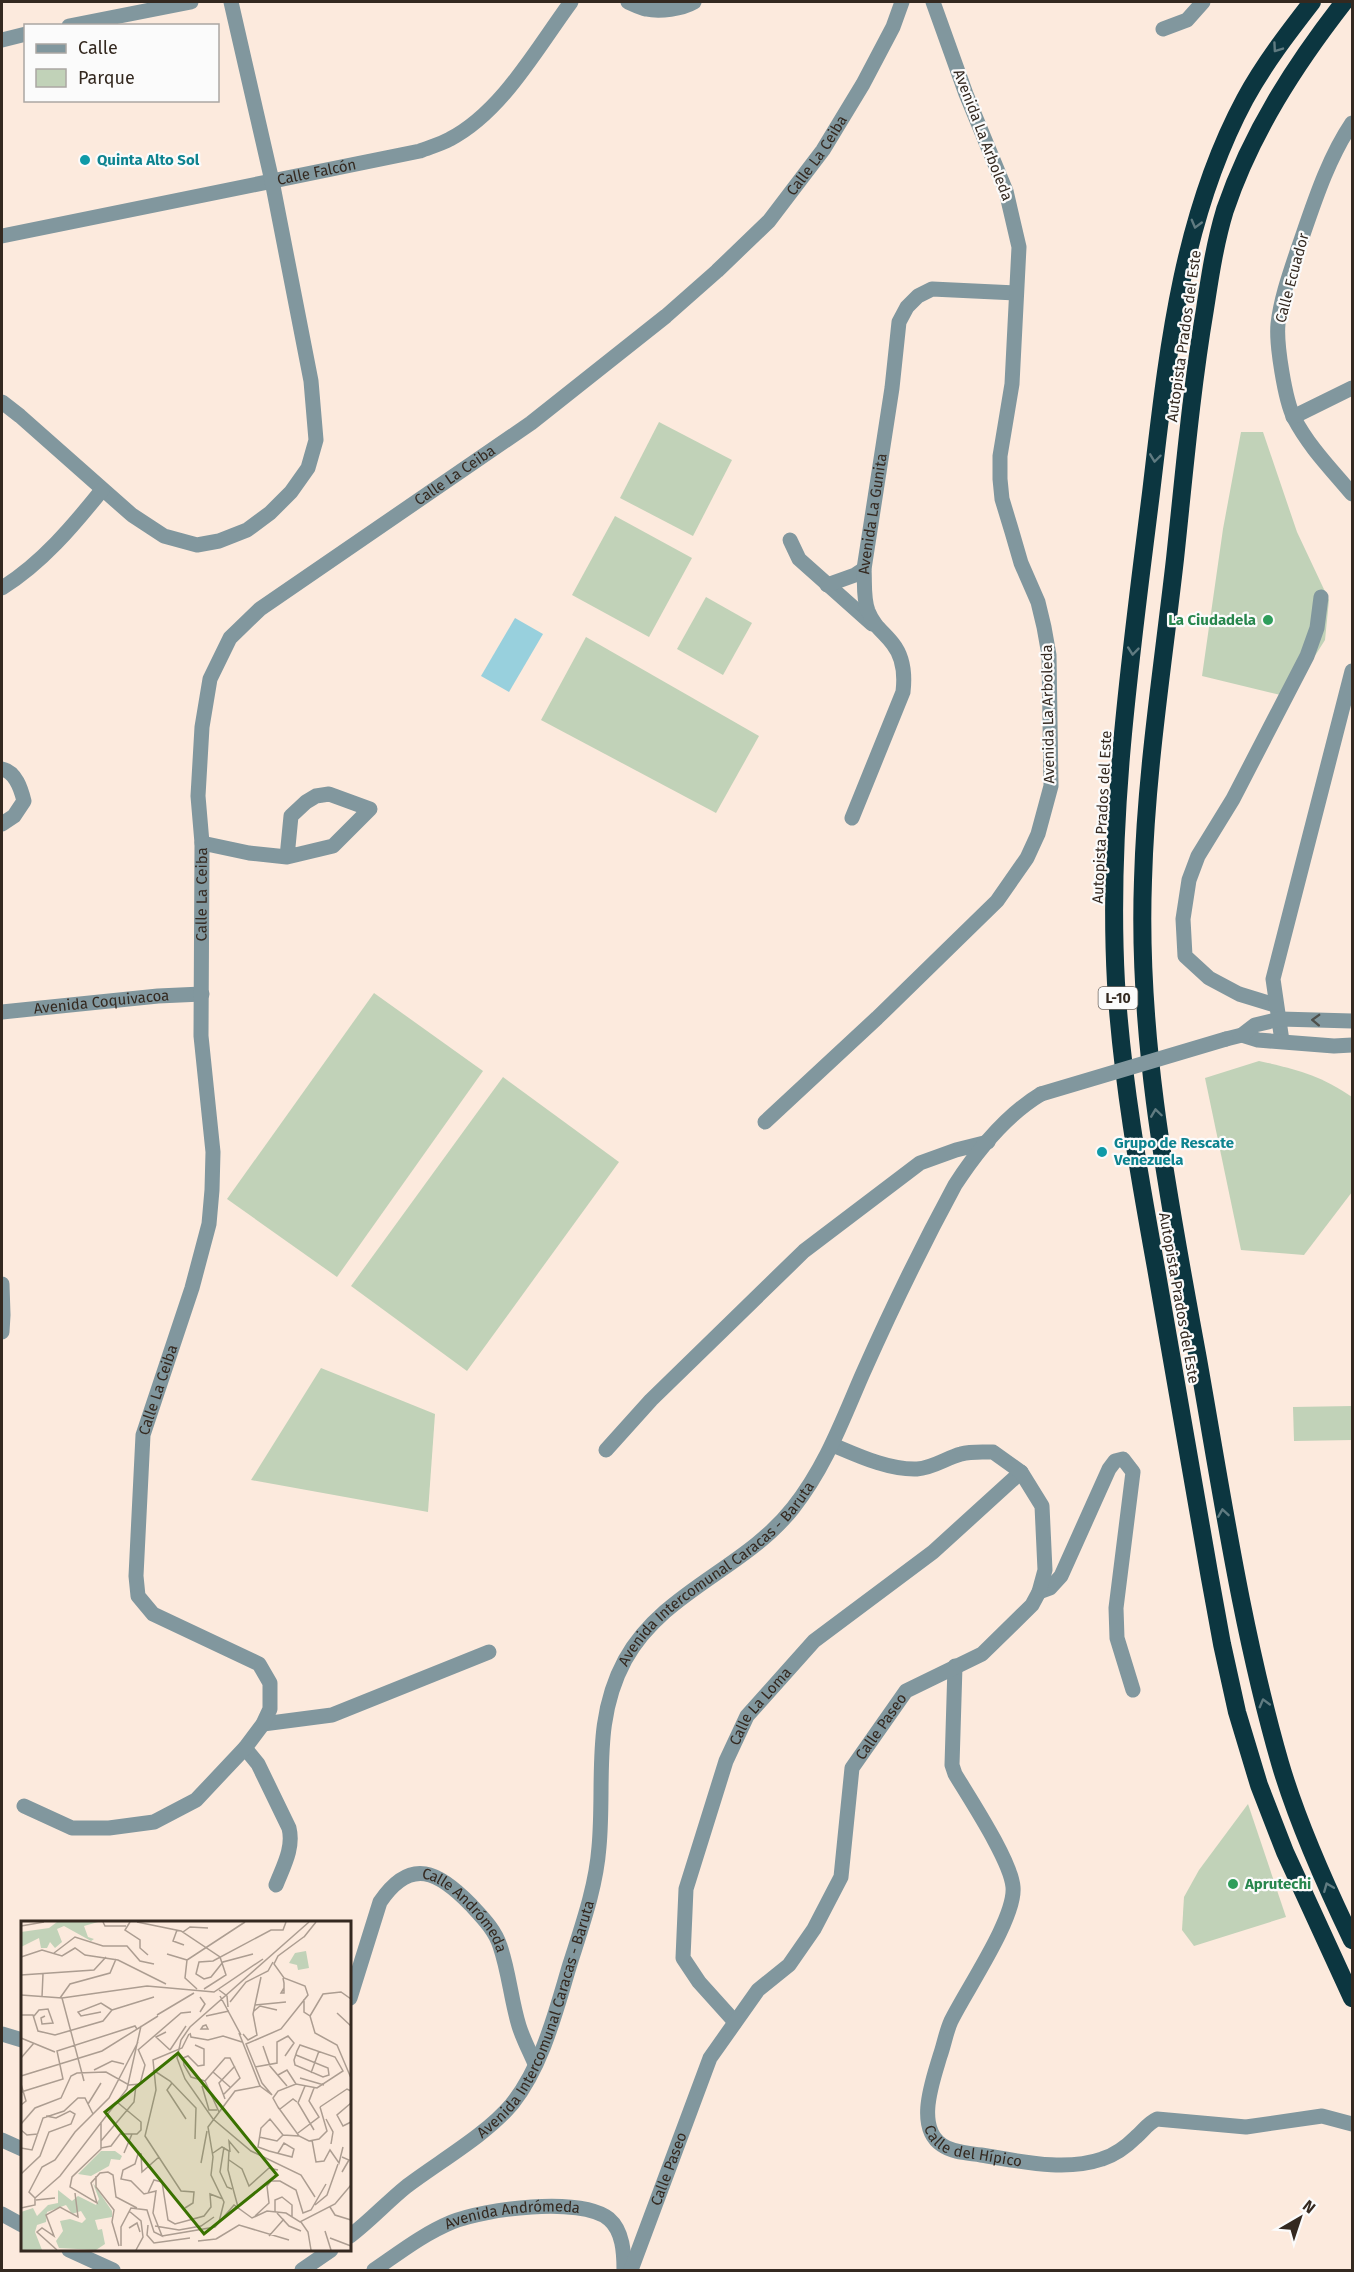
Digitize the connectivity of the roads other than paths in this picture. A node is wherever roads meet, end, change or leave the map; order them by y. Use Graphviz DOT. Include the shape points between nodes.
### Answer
graph roads {
  1 [pos="191,2"];
  2 [pos="231,2"];
  3 [pos="571,2"];
  4 [pos="628,2"];
  5 [pos="694,2"];
  6 [pos="902,2"];
  7 [pos="933,2"];
  8 [pos="1203,2"];
  9 [pos="1312,2"];
  10 [pos="1344,2"];
  11 [pos="79,24"];
  12 [pos="1163,29"];
  13 [pos="24,34"];
  14 [pos="2,40"];
  15 [pos="1353,123"];
  16 [pos="272,182"];
  17 [pos="2,236"];
  18 [pos="1016,293"];
  19 [pos="1353,388"];
  20 [pos="2,402"];
  21 [pos="1293,417"];
  22 [pos="102,490"];
  23 [pos="1353,494"];
  24 [pos="790,540"];
  25 [pos="864,569"];
  26 [pos="827,585"];
  27 [pos="2,588"];
  28 [pos="1322,597"];
  29 [pos="878,630"];
  30 [pos="1353,671"];
  31 [pos="2,768"];
  32 [pos="852,818"];
  33 [pos="2,824"];
  34 [pos="202,843"];
  35 [pos="287,857"];
  36 [pos="202,994"];
  37 [pos="2,1012"];
  38 [pos="1277,1012"];
  39 [pos="1353,1021"];
  40 [pos="1234,1037"];
  41 [pos="1282,1041"];
  42 [pos="1353,1045"];
  43 [pos="765,1122"];
  44 [pos="988,1142"];
  45 [pos="2,1284"];
  46 [pos="2,1332"];
  47 [pos="833,1445"];
  48 [pos="606,1450"];
  49 [pos="1021,1472"];
  50 [pos="1039,1592"];
  51 [pos="489,1652"];
  52 [pos="955,1666"];
  53 [pos="1133,1690"];
  54 [pos="263,1724"];
  55 [pos="245,1748"];
  56 [pos="24,1806"];
  57 [pos="276,1885"];
  58 [pos="1353,1940"];
  59 [pos="351,1995"];
  60 [pos="1353,1998"];
  61 [pos="735,2022"];
  62 [pos="2,2034"];
  63 [pos="21,2040"];
  64 [pos="535,2064"];
  65 [pos="1353,2124"];
  66 [pos="2,2140"];
  67 [pos="21,2149"];
  68 [pos="2,2214"];
  69 [pos="21,2224"];
  70 [pos="351,2235"];
  71 [pos="71,2251"];
  72 [pos="330,2251"];
  73 [pos="113,2271"];
  74 [pos="302,2271"];
  75 [pos="374,2271"];
  76 [pos="624,2271"];
  77 [pos="631,2271"];
  1 -- 11 [label="street"];
  2 -- 16 [label="street"];
  3 -- 16 [label="street, Calle Falcón" via="500,97 471,126 450,140 420,151"];
  4 -- 5 [label="street" via="646,9 668,9"];
  6 -- 34 [label="street, Calle La Ceiba" via="893,27 823,150 769,221 717,271 531,423 260,609 230,638 210,679 202,727 198,796"];
  7 -- 18 [label="street, Avenida La Arboleda" via="1006,191 1019,247"];
  8 -- 12 [label="street" via="1187,20"];
  9 -- 60 [label="highway, Autopista Prados del Este / L-10, one-way" via="1261,71 1232,127 1197,219 1178,298 1165,378 1119,777 1114,876 1116,982 1131,1122 1183,1429 1237,1712 1259,1785 1293,1872"];
  58 -- 10 [label="highway, Autopista Prados del Este / L-10, one-way" via="1332,1898 1282,1769 1244,1622 1162,1159 1143,977 1143,879 1150,773 1196,362 1215,246 1226,207 1273,105 1306,51"];
  13 -- 14 [label="street"];
  15 -- 21 [label="street, Calle Ecuador" via="1317,192 1288,279 1278,325"];
  16 -- 17 [label="street, Calle Falcón"];
  16 -- 22 [label="street" via="311,381 316,440 308,468 291,492 247,530 219,541 197,544 164,536"];
  18 -- 25 [label="street, Avenida La Gunita" via="932,289 907,307 899,322"];
  18 -- 43 [label="street, Avenida La Arboleda" via="1012,384 1000,479 1021,563 1038,602 1049,655 1051,786 1038,834 1027,858 997,901"];
  19 -- 21 [label="street"];
  20 -- 22 [label="street"];
  21 -- 23 [label="street, Calle Ecuador" via="1314,449"];
  22 -- 27 [label="street" via="49,550"];
  24 -- 26 [label="street" via="799,559"];
  25 -- 26 [label="street"];
  25 -- 29 [label="street, Avenida La Gunita" via="868,610"];
  26 -- 29 [label="street"];
  28 -- 38 [label="street" via="1307,656 1233,799 1198,856 1189,880 1183,919 1185,956 1209,978"];
  29 -- 32 [label="street, Avenida La Gunita" via="899,654 905,680"];
  30 -- 38 [label="street" via="1273,979"];
  31 -- 33 [label="street" via="20,785 24,801 14,816"];
  34 -- 35 [label="street"];
  34 -- 36 [label="street, Calle La Ceiba"];
  35 -- 35 [label="street" via="291,816 316,796 329,794 370,809 333,846"];
  36 -- 37 [label="street, Avenida Coquivacoa"];
  36 -- 54 [label="street, Calle La Ceiba" via="201,1036 213,1152 209,1224 143,1435 136,1576 138,1596 153,1614 259,1664 270,1683 270,1709"];
  39 -- 38 [label="street, Avenida Intercomunal Caracas - Baruta, one-way"];
  38 -- 40 [label="street, Avenida Intercomunal Caracas - Baruta"];
  38 -- 41 [label="street"];
  40 -- 41 [label="street, Avenida Intercomunal Caracas - Baruta"];
  40 -- 44 [label="street, Avenida Intercomunal Caracas - Baruta, bridge" via="1041,1094 1025,1104"];
  41 -- 42 [label="street, Avenida Intercomunal Caracas - Baruta"];
  44 -- 47 [label="street, Avenida Intercomunal Caracas - Baruta" via="970,1162 940,1213"];
  44 -- 48 [label="street" via="920,1163 804,1251 651,1400"];
  45 -- 46 [label="street"];
  47 -- 49 [label="street, Calle Paseo" via="877,1462 918,1469 962,1454 993,1452"];
  47 -- 64 [label="street, Avenida Intercomunal Caracas - Baruta" via="807,1488 774,1530 651,1623 618,1674 610,1697 600,1758 595,1875 560,1997"];
  49 -- 50 [label="street, Calle Paseo" via="1042,1506 1045,1570"];
  49 -- 61 [label="street, Calle La Loma" via="933,1552 814,1641 747,1716 726,1761 686,1889 683,1958"];
  50 -- 52 [label="street, Calle Paseo" via="1032,1605 982,1654"];
  50 -- 53 [label="street" via="1050,1588 1061,1576 1109,1469 1115,1461 1124,1459 1133,1472 1116,1608 1117,1638"];
  51 -- 54 [label="street" via="332,1715"];
  52 -- 61 [label="street, Calle Paseo" via="906,1691 852,1768 841,1877 814,1929 789,1965 758,1990"];
  52 -- 65 [label="street, Calle del Hípico" via="952,1765 1003,1857 1013,1887 1008,1913 950,2023 931,2088 929,2123 941,2145 952,2150 1059,2165 1104,2158 1127,2145 1157,2119 1246,2127 1322,2116"];
  54 -- 55 [label="street, Calle La Ceiba"];
  55 -- 56 [label="street, Calle La Ceiba" via="196,1800 154,1822 72,1828"];
  55 -- 57 [label="street" via="258,1764 289,1828 289,1850"];
  59 -- 64 [label="street, Calle Andrómeda" via="380,1902 389,1889 410,1874 430,1874 452,1885 488,1923 500,1945 519,2027"];
  61 -- 77 [label="street, Calle Paseo" via="710,2058"];
  62 -- 63 [label="street"];
  64 -- 70 [label="street, Avenida Intercomunal Caracas - Baruta" via="514,2102 496,2121 404,2189"];
  66 -- 67 [label="street"];
  68 -- 69 [label="street"];
  71 -- 73 [label="street"];
  72 -- 74 [label="street"];
  75 -- 76 [label="street, Avenida Andrómeda" via="428,2233 452,2222 489,2211 564,2206 608,2219 618,2231"];
}
